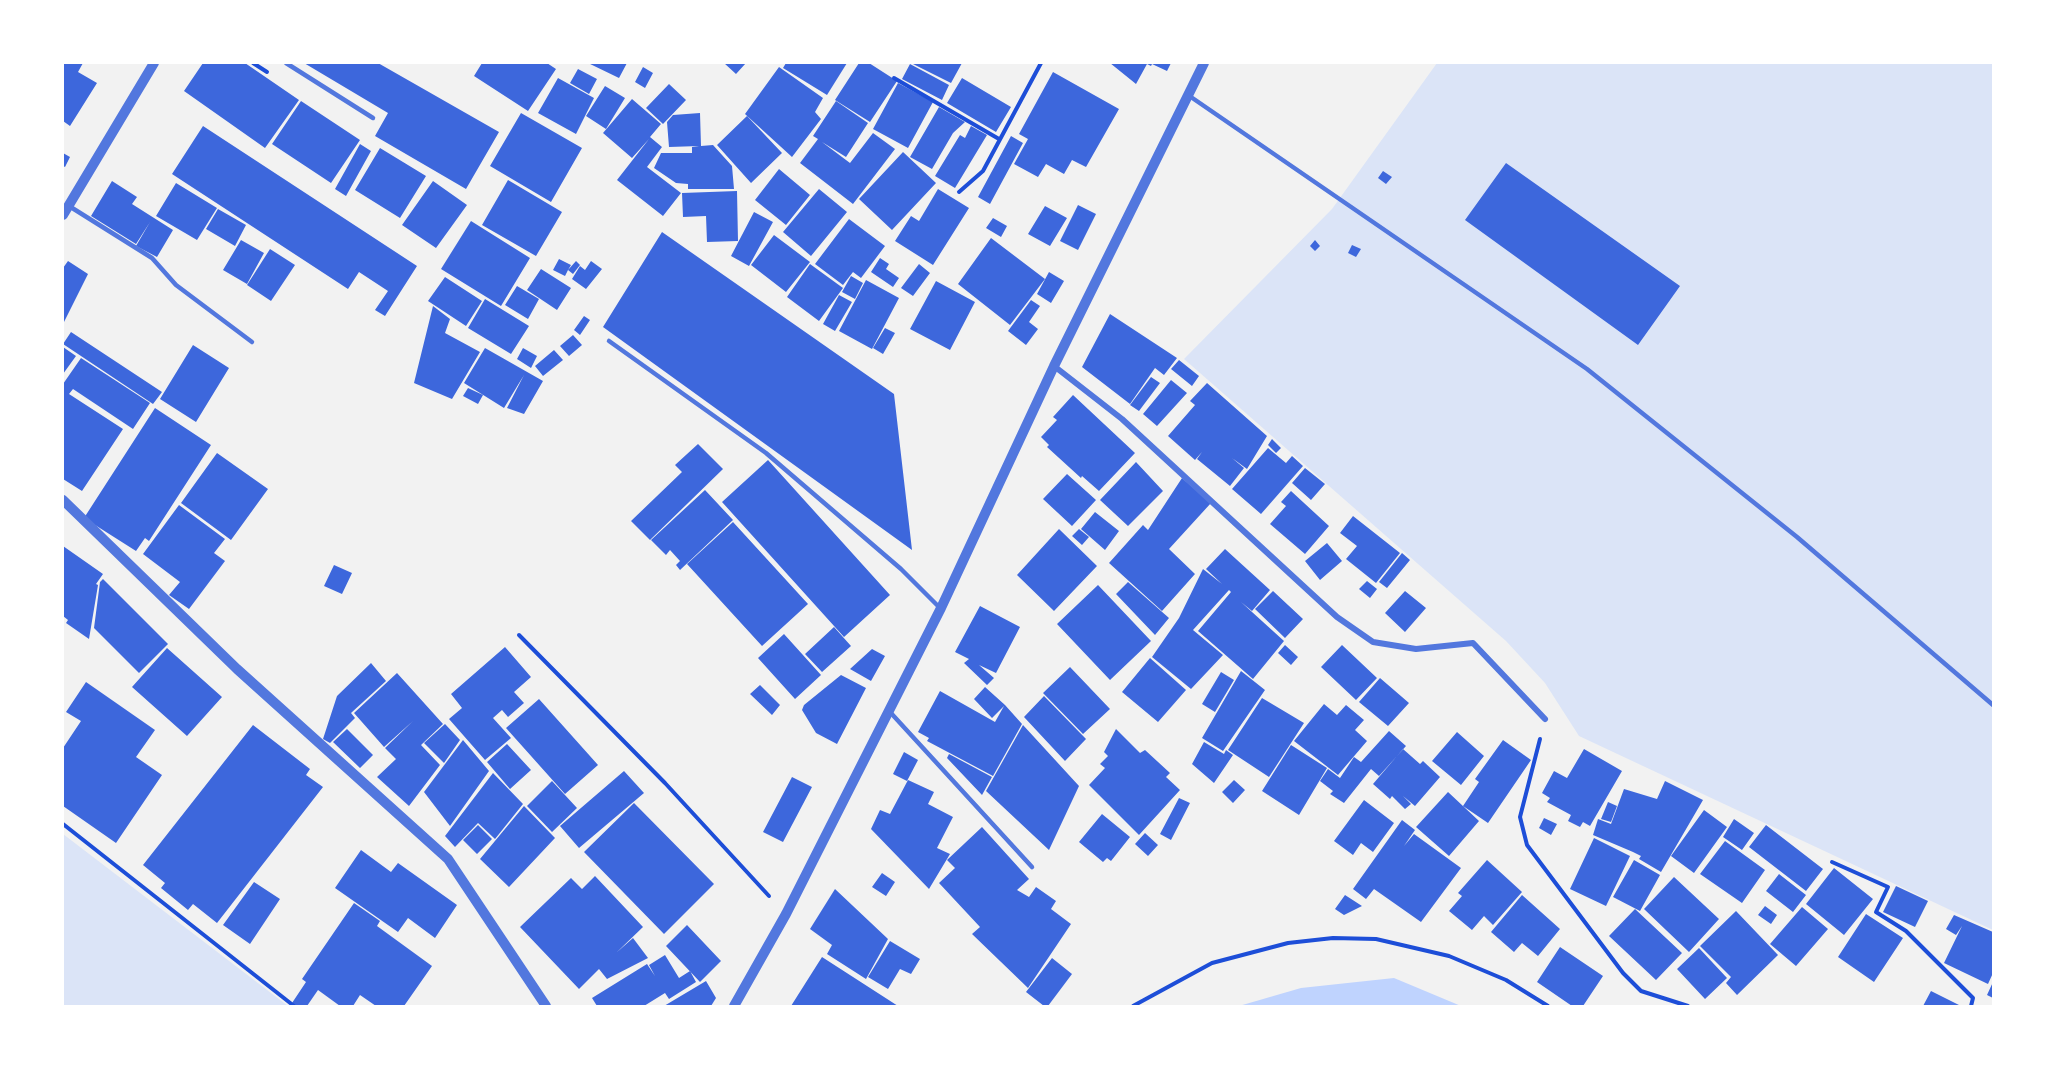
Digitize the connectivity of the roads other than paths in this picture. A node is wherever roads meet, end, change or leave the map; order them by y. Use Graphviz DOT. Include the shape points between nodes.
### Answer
graph roads {
  1 [pos="154,63"];
  2 [pos="286,63"];
  3 [pos="1204,63"];
  4 [pos="1188,95"];
  5 [pos="373,118"];
  6 [pos="66,211"];
  7 [pos="609,341"];
  8 [pos="252,342"];
  9 [pos="1054,366"];
  10 [pos="63,500"];
  11 [pos="941,609"];
  12 [pos="1993,705"];
  13 [pos="889,711"];
  14 [pos="1545,719"];
  15 [pos="1032,867"];
  16 [pos="546,1006"];
  17 [pos="734,1006"];
  1 -- 6 [label="street"];
  2 -- 5 [label="lane"];
  3 -- 4 [label="street"];
  4 -- 9 [label="street"];
  4 -- 12 [label="lane" via="1587,369 1797,537"];
  6 -- 8 [label="lane" via="152,258 176,285"];
  7 -- 11 [label="lane" via="766,453 901,569"];
  9 -- 11 [label="street"];
  9 -- 14 [label="street" via="1122,419 1337,616 1373,642 1416,649 1473,643"];
  10 -- 16 [label="street" via="237,669 448,859"];
  11 -- 13 [label="street"];
  13 -- 15 [label="lane"];
  13 -- 17 [label="street" via="786,914"];
}
